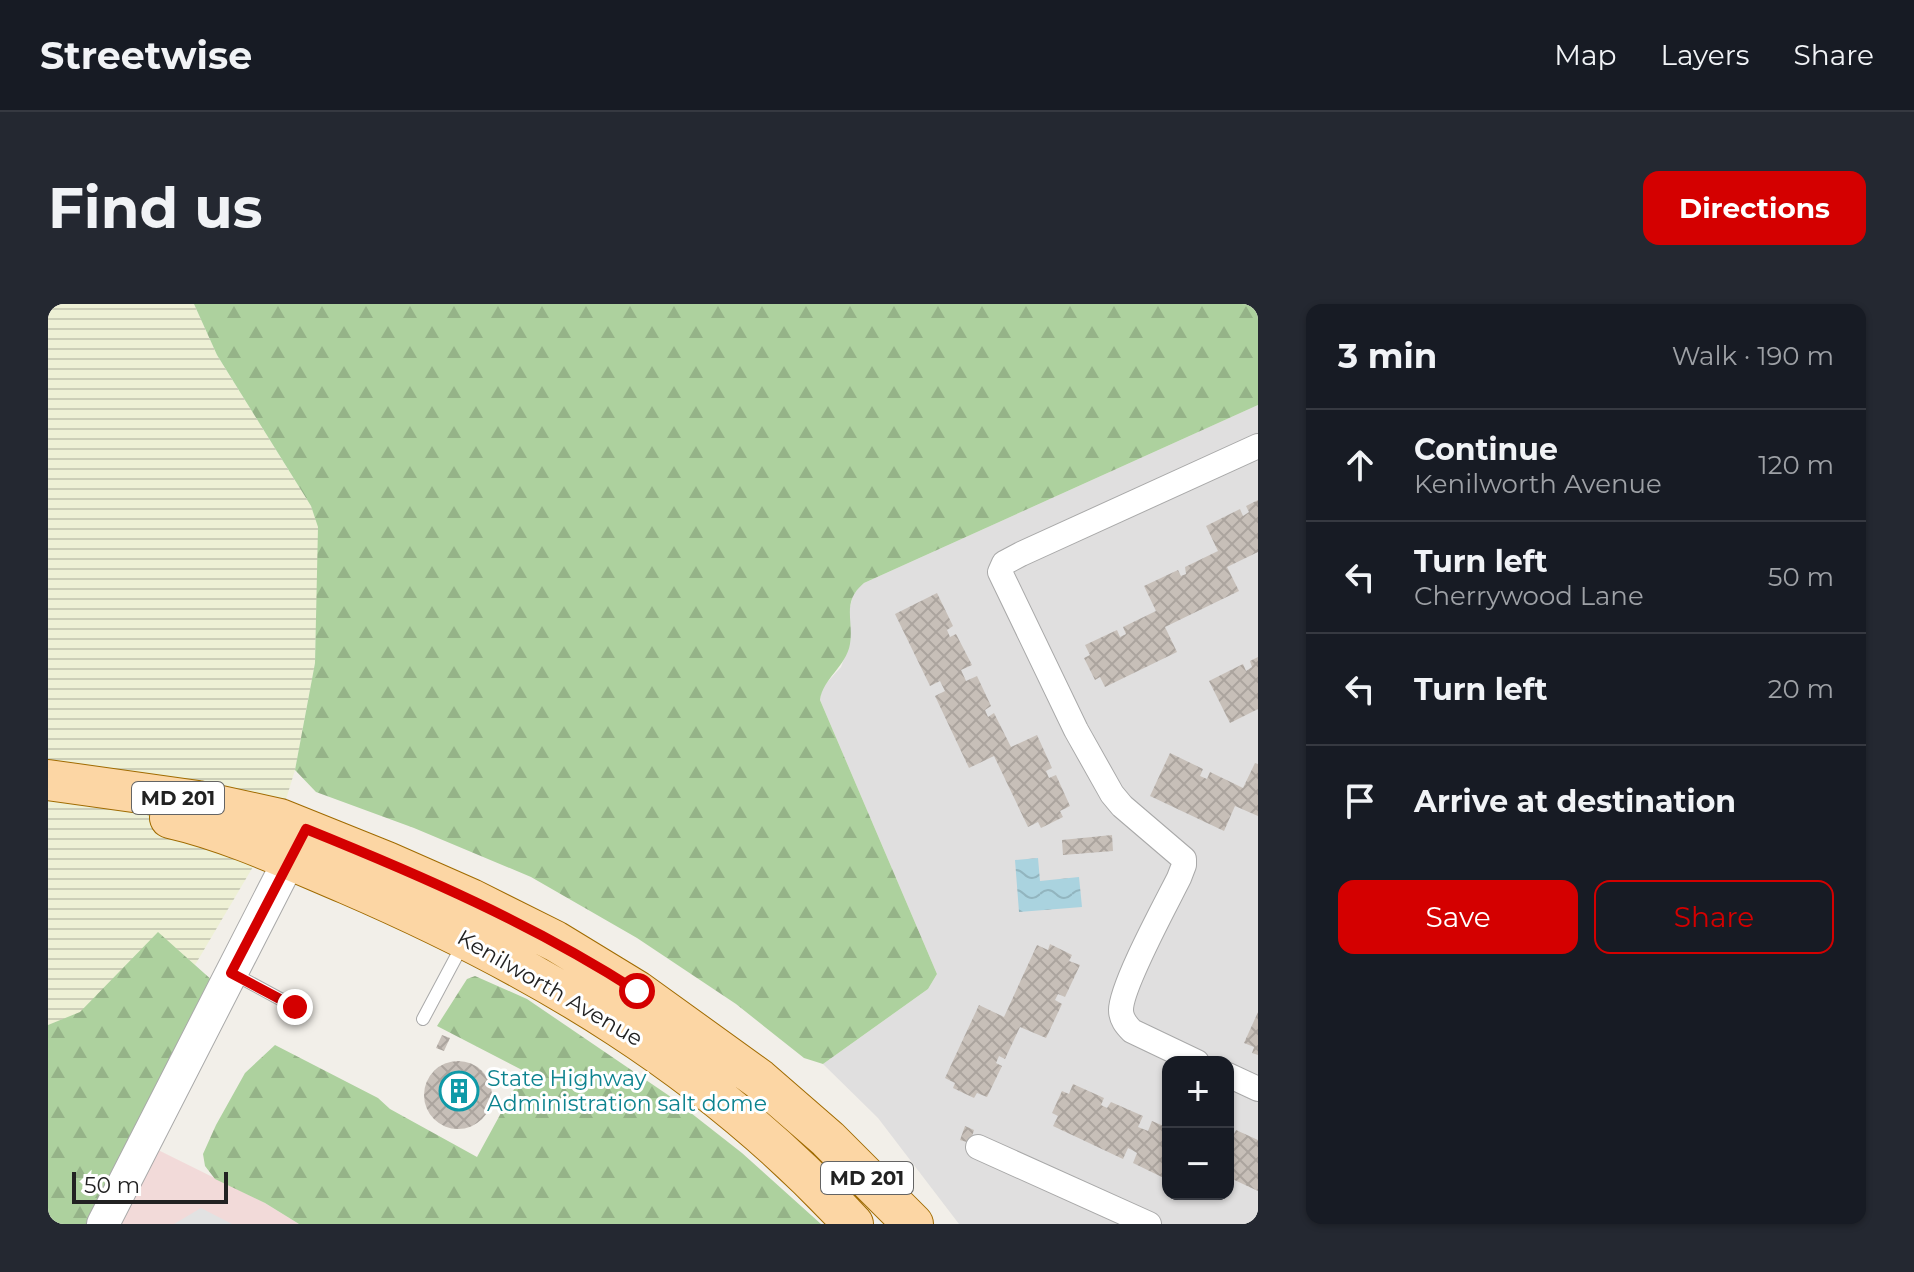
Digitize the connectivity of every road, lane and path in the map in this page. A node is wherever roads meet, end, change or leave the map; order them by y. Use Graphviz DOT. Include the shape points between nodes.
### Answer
graph roads {
  1 [pos="1258,446"];
  2 [pos="48,780"];
  3 [pos="48,791"];
  4 [pos="298,844"];
  5 [pos="466,939"];
  6 [pos="231,973"];
  7 [pos="295,1007"];
  8 [pos="423,1019"];
  9 [pos="1184,1056"];
  10 [pos="1234,1078"];
  11 [pos="1258,1089"];
  12 [pos="978,1147"];
  13 [pos="103,1224"];
  14 [pos="853,1224"];
  15 [pos="913,1224"];
  16 [pos="1149,1224"];
  1 -- 9 [label="street" via="1021,554 1004,563 1000,572 1112,794 1184,859 1121,1009 1132,1031"];
  2 -- 4 [label="main road, MD 201" via="198,801 280,819"];
  3 -- 4 [label="main road, MD 201"];
  4 -- 5 [label="main road, Kenilworth Avenue / MD 201"];
  4 -- 6 [label="street"];
  4 -- 15 [label="main road, Kenilworth Avenue / MD 201" via="471,899 637,991 759,1079"];
  5 -- 8 [label="lane"];
  5 -- 14 [label="main road, Kenilworth Avenue / MD 201" via="604,1015 700,1082 777,1147"];
  6 -- 7 [label="lane"];
  6 -- 13 [label="street"];
  10 -- 11 [label="street"];
  12 -- 16 [label="street"];
}
